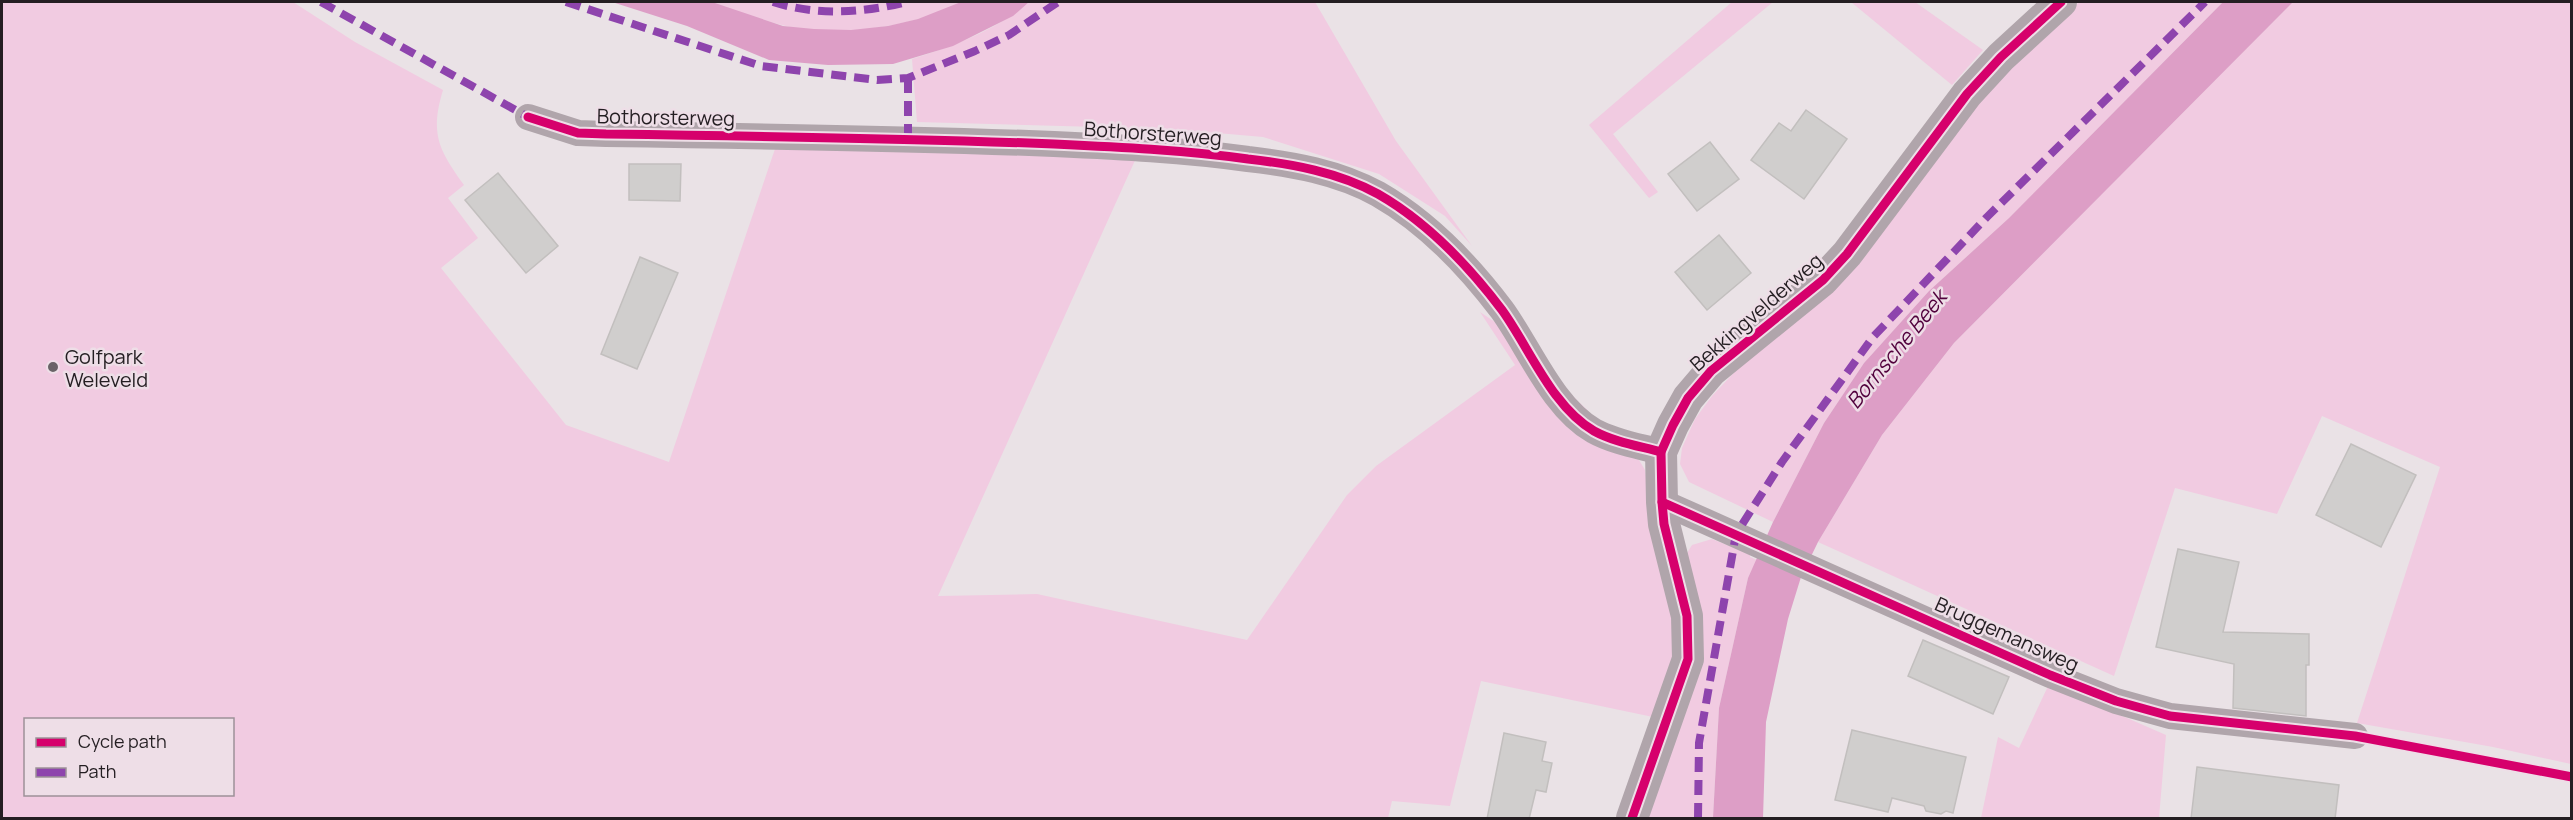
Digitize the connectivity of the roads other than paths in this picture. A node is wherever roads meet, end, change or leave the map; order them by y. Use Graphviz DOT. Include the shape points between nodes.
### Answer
graph roads {
  1 [pos="2061,2"];
  2 [pos="528,117"];
  3 [pos="1661,452"];
  4 [pos="1662,502"];
  5 [pos="2355,736"];
  6 [pos="1632,819"];
  1 -- 3 [label="street, Bekkingvelderweg" via="1967,94 1848,254 1823,280 1704,380 1688,398"];
  2 -- 3 [label="street, Bothorsterweg" via="578,133 597,134 908,138 1181,150 1333,175 1377,194 1444,244 1502,311 1572,414 1594,431"];
  3 -- 4 [label="street, Bekkingvelderweg"];
  4 -- 5 [label="street, Bruggemansweg" via="2116,701 2170,716"];
  4 -- 6 [label="street, Bekkingvelderweg" via="1687,616 1688,659"];
}
